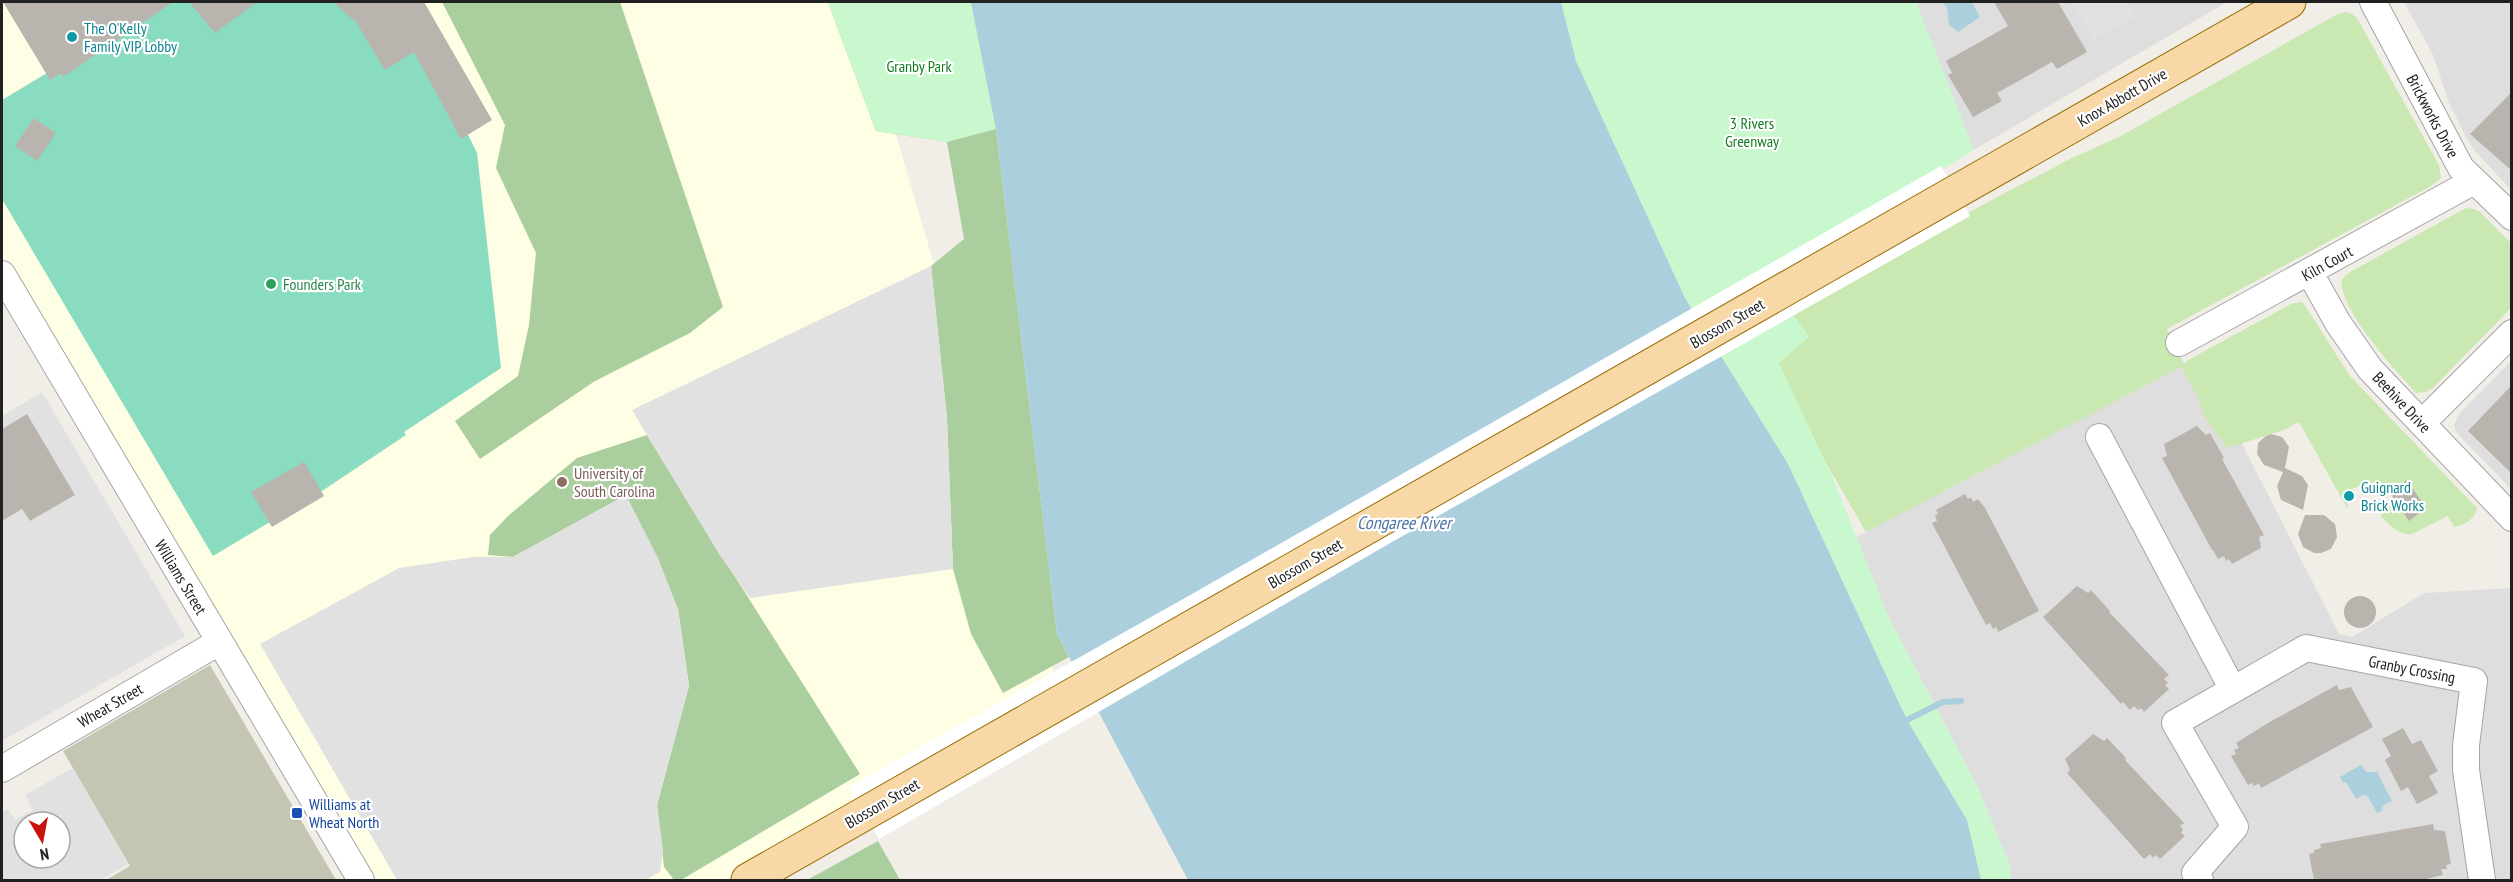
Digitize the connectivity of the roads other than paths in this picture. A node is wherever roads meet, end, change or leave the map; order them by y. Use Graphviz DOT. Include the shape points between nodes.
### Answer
graph roads {
  1 [pos="2289,2"];
  2 [pos="2373,2"];
  3 [pos="2474,181"];
  4 [pos="1956,193"];
  5 [pos="2511,217"];
  6 [pos="2310,273"];
  7 [pos="2,274"];
  8 [pos="2511,333"];
  9 [pos="2179,344"];
  10 [pos="2422,423"];
  11 [pos="2098,438"];
  12 [pos="2511,519"];
  13 [pos="219,642"];
  14 [pos="2233,690"];
  15 [pos="2,769"];
  16 [pos="361,880"];
  17 [pos="748,880"];
  18 [pos="2200,880"];
  19 [pos="2482,880"];
  1 -- 4 [label="main road, Knox Abbott Drive"];
  2 -- 3 [label="street, Brickworks Drive" via="2458,163"];
  3 -- 5 [label="street, Brickworks Drive"];
  3 -- 6 [label="street, Kiln Court"];
  4 -- 17 [label="main road, Blossom Street"];
  6 -- 9 [label="street, Kiln Court"];
  6 -- 10 [label="street, Beehive Drive" via="2370,369"];
  7 -- 13 [label="street, Williams Street"];
  8 -- 10 [label="street"];
  10 -- 12 [label="street, Beehive Drive"];
  11 -- 14 [label="street"];
  13 -- 15 [label="street, Wheat Street"];
  13 -- 16 [label="street, Williams Street"];
  14 -- 18 [label="street, Granby Crossing" via="2175,723 2235,827 2195,873"];
  14 -- 19 [label="street, Granby Crossing" via="2306,648 2474,681 2466,770"];
}
